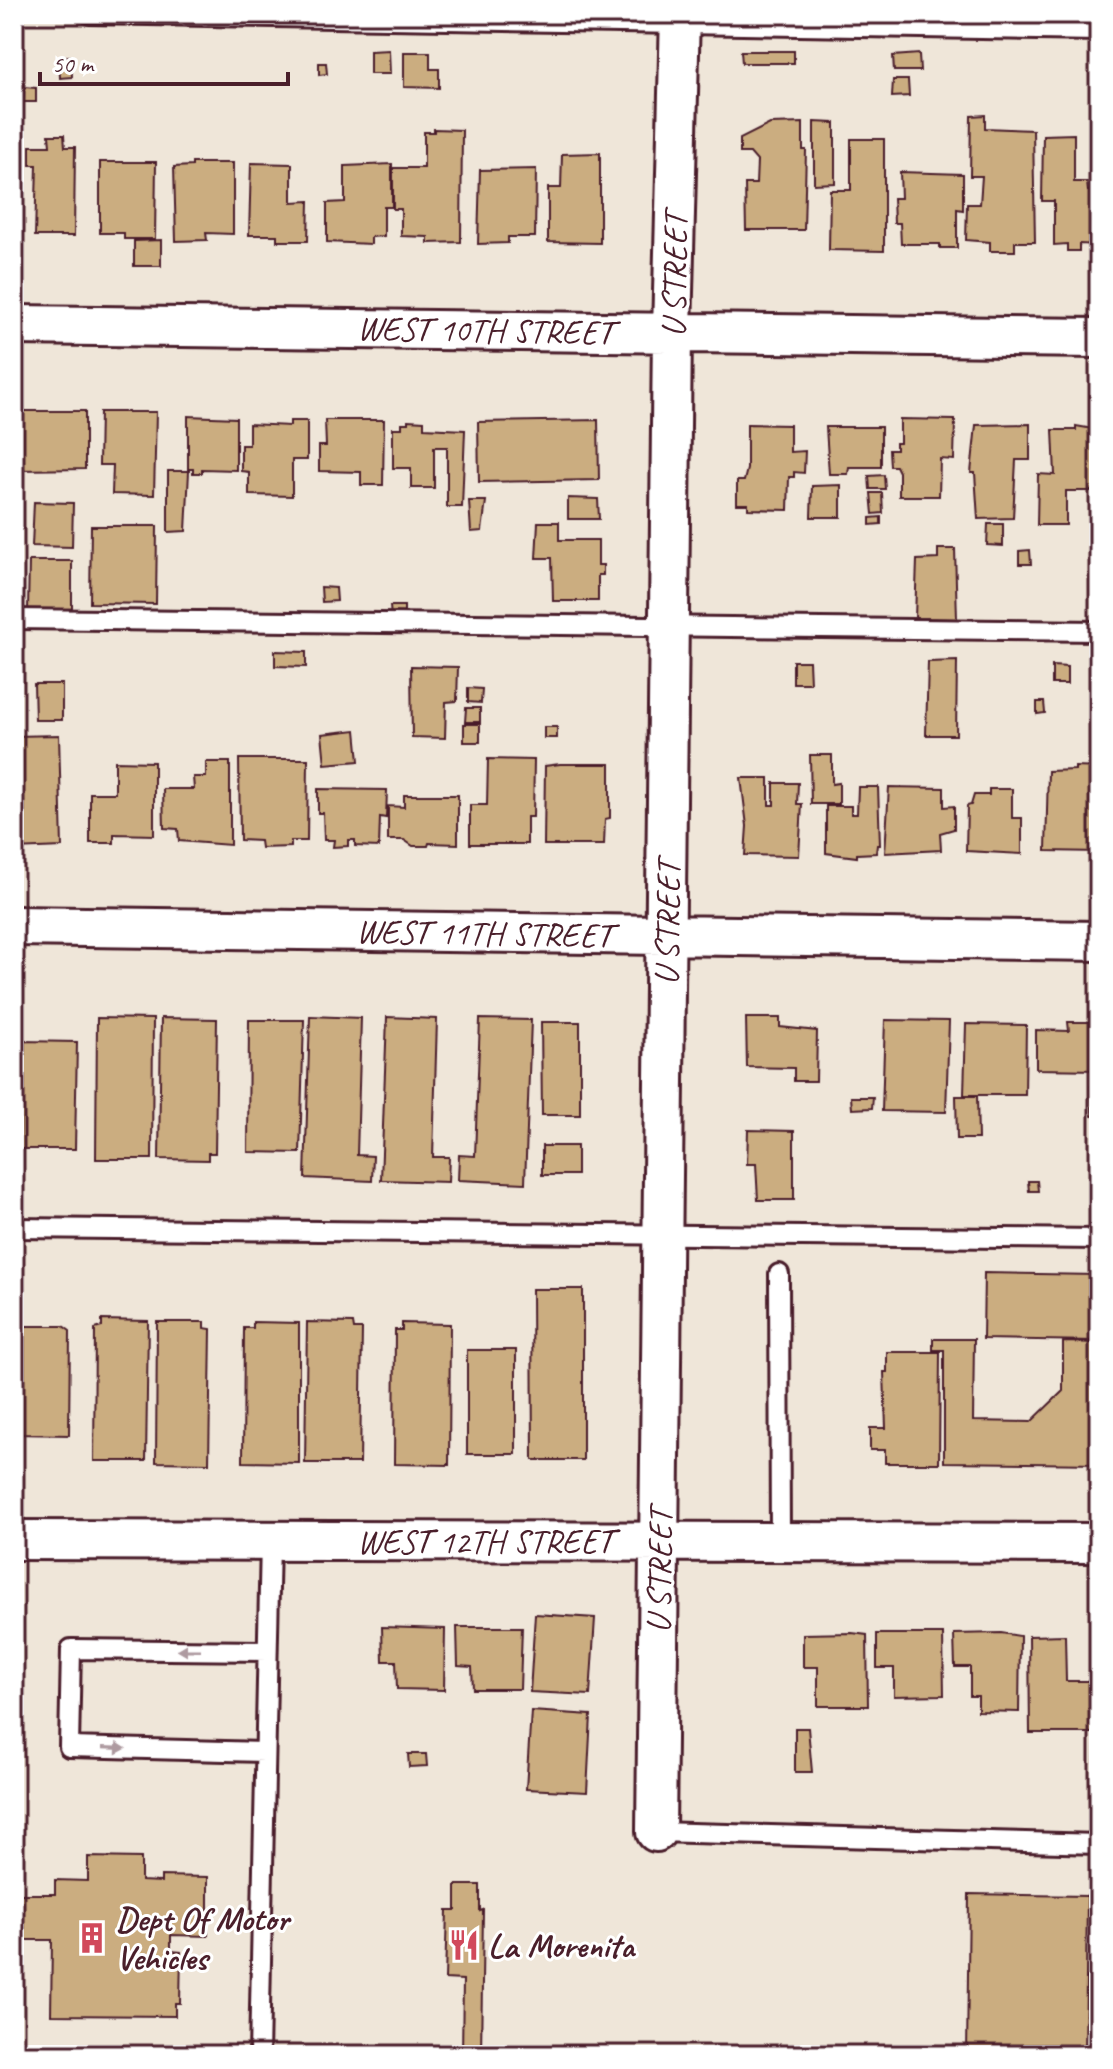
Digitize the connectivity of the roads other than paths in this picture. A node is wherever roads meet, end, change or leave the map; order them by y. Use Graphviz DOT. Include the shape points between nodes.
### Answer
graph roads {
  1 [pos="90,14"];
  2 [pos="680,19"];
  3 [pos="1099,31"];
  4 [pos="14,325"];
  5 [pos="672,332"];
  6 [pos="1099,338"];
  7 [pos="14,619"];
  8 [pos="670,626"];
  9 [pos="1099,631"];
  10 [pos="14,926"];
  11 [pos="667,936"];
  12 [pos="1099,941"];
  13 [pos="14,1228"];
  14 [pos="664,1235"];
  15 [pos="1099,1239"];
  16 [pos="779,1274"];
  17 [pos="14,1540"];
  18 [pos="270,1541"];
  19 [pos="659,1541"];
  20 [pos="780,1542"];
  21 [pos="1099,1543"];
  22 [pos="267,1651"];
  23 [pos="264,1752"];
  24 [pos="656,1832"];
  25 [pos="1099,1844"];
  26 [pos="259,2055"];
  1 -- 2 [label="lane"];
  2 -- 3 [label="lane"];
  2 -- 5 [label="street, U STREET"];
  4 -- 5 [label="street, WEST 10TH STREET"];
  5 -- 6 [label="street, WEST 10TH STREET"];
  5 -- 8 [label="street, U STREET"];
  7 -- 8 [label="lane"];
  8 -- 9 [label="lane"];
  8 -- 11 [label="street, U STREET"];
  10 -- 11 [label="street, WEST 11TH STREET"];
  11 -- 12 [label="street, WEST 11TH STREET"];
  11 -- 14 [label="street, U STREET"];
  13 -- 14 [label="lane"];
  14 -- 15 [label="lane"];
  14 -- 19 [label="street, U STREET"];
  16 -- 20 [label="lane"];
  17 -- 18 [label="street, WEST 12TH STREET"];
  18 -- 19 [label="street, WEST 12TH STREET"];
  18 -- 22 [label="lane"];
  19 -- 20 [label="street, WEST 12TH STREET"];
  19 -- 24 [label="street, U STREET"];
  20 -- 21 [label="street, WEST 12TH STREET"];
  22 -- 23 [label="lane"];
  22 -- 23 [label="lane, one-way" via="71,1649 69,1747"];
  23 -- 26 [label="lane"];
  24 -- 25 [label="lane"];
}
